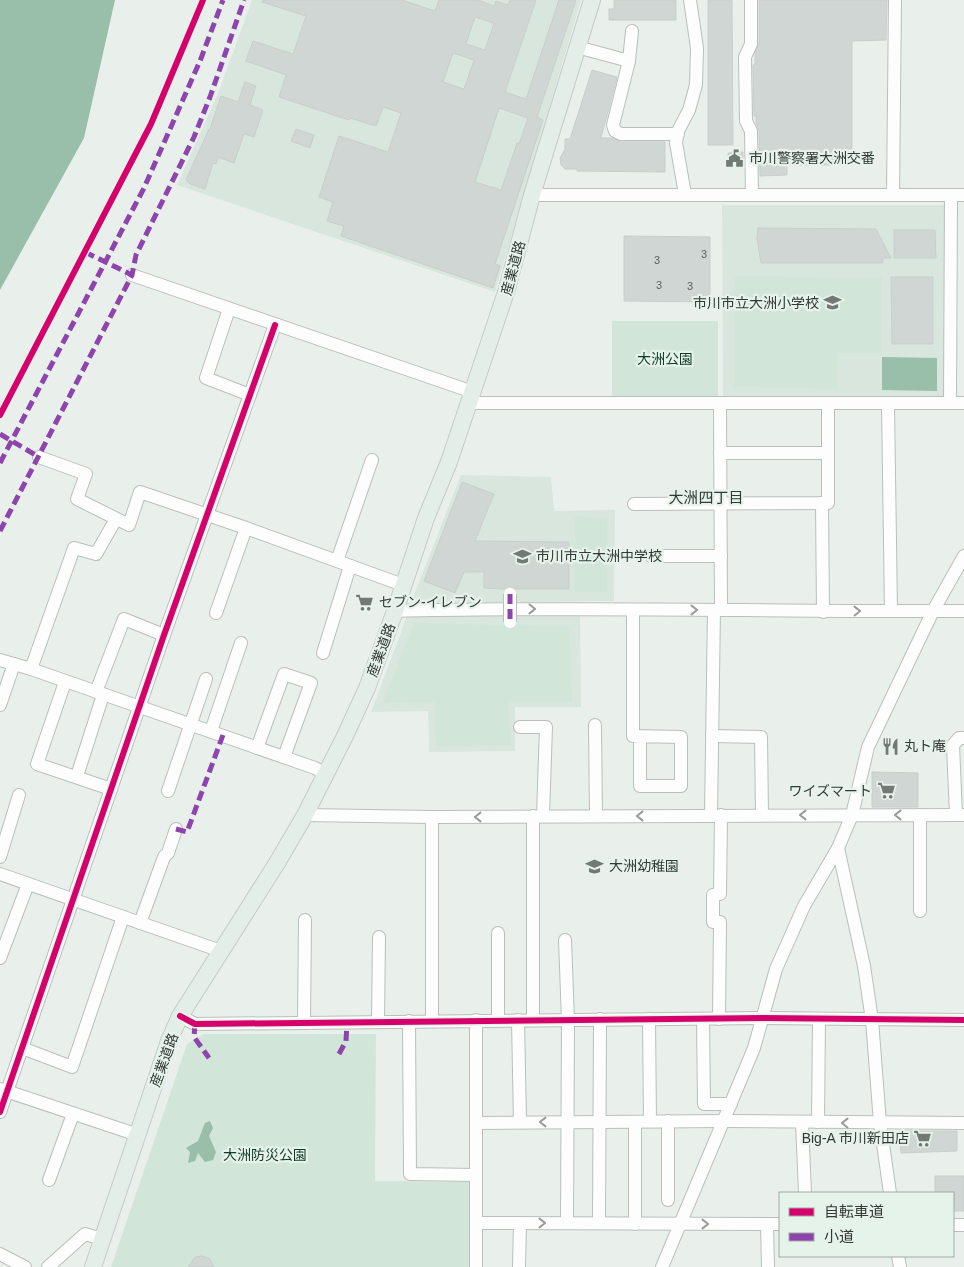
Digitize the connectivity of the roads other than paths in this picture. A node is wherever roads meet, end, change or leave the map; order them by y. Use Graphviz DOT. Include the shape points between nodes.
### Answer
graph roads {
  1 [pos="592,0"];
  2 [pos="690,0"];
  3 [pos="751,0"];
  4 [pos="895,0"];
  5 [pos="632,31"];
  6 [pos="577,47"];
  7 [pos="629,61"];
  8 [pos="678,134"];
  9 [pos="685,194"];
  10 [pos="532,195"];
  11 [pos="752,195"];
  12 [pos="893,195"];
  13 [pos="958,195"];
  14 [pos="132,275"];
  15 [pos="229,309"];
  16 [pos="275,325"];
  17 [pos="250,395"];
  18 [pos="471,397"];
  19 [pos="950,403"];
  20 [pos="964,403"];
  21 [pos="720,404"];
  22 [pos="828,404"];
  23 [pos="888,404"];
  24 [pos="720,453"];
  25 [pos="828,453"];
  26 [pos="39,457"];
  27 [pos="372,460"];
  28 [pos="720,503"];
  29 [pos="822,503"];
  30 [pos="634,504"];
  31 [pos="207,516"];
  32 [pos="116,519"];
  33 [pos="246,528"];
  34 [pos="650,556"];
  35 [pos="720,556"];
  36 [pos="964,556"];
  37 [pos="337,561"];
  38 [pos="350,566"];
  39 [pos="403,585"];
  40 [pos="510,594"];
  41 [pos="634,610"];
  42 [pos="717,610"];
  43 [pos="395,611"];
  44 [pos="891,611"];
  45 [pos="933,611"];
  46 [pos="964,611"];
  47 [pos="823,612"];
  48 [pos="216,613"];
  49 [pos="510,622"];
  50 [pos="164,634"];
  51 [pos="241,643"];
  52 [pos="323,653"];
  53 [pos="0,660"];
  54 [pos="14,664"];
  55 [pos="31,669"];
  56 [pos="206,679"];
  57 [pos="65,682"];
  58 [pos="99,694"];
  59 [pos="0,704"];
  60 [pos="139,707"];
  61 [pos="191,724"];
  62 [pos="595,725"];
  63 [pos="520,727"];
  64 [pos="211,731"];
  65 [pos="640,736"];
  66 [pos="712,736"];
  67 [pos="964,738"];
  68 [pos="257,748"];
  69 [pos="284,757"];
  70 [pos="326,774"];
  71 [pos="77,776"];
  72 [pos="111,789"];
  73 [pos="168,791"];
  74 [pos="19,795"];
  75 [pos="304,815"];
  76 [pos="716,815"];
  77 [pos="762,815"];
  78 [pos="852,815"];
  79 [pos="920,815"];
  80 [pos="960,815"];
  81 [pos="538,816"];
  82 [pos="596,816"];
  83 [pos="432,817"];
  84 [pos="176,829"];
  85 [pos="838,848"];
  86 [pos="0,857"];
  87 [pos="0,874"];
  88 [pos="28,884"];
  89 [pos="73,899"];
  90 [pos="920,911"];
  91 [pos="123,917"];
  92 [pos="305,920"];
  93 [pos="140,923"];
  94 [pos="498,932"];
  95 [pos="379,937"];
  96 [pos="566,940"];
  97 [pos="221,951"];
  98 [pos="0,958"];
  99 [pos="180,1016"];
  100 [pos="763,1018"];
  101 [pos="650,1019"];
  102 [pos="703,1019"];
  103 [pos="719,1019"];
  104 [pos="819,1019"];
  105 [pos="432,1020"];
  106 [pos="476,1020"];
  107 [pos="498,1020"];
  108 [pos="518,1020"];
  109 [pos="533,1020"];
  110 [pos="568,1020"];
  111 [pos="600,1020"];
  112 [pos="872,1020"];
  113 [pos="964,1020"];
  114 [pos="378,1021"];
  115 [pos="409,1021"];
  116 [pos="304,1022"];
  117 [pos="22,1048"];
  118 [pos="4,1090"];
  119 [pos="731,1104"];
  120 [pos="0,1112"];
  121 [pos="73,1114"];
  122 [pos="724,1121"];
  123 [pos="520,1122"];
  124 [pos="567,1122"];
  125 [pos="600,1122"];
  126 [pos="635,1122"];
  127 [pos="650,1122"];
  128 [pos="668,1122"];
  129 [pos="802,1122"];
  130 [pos="818,1122"];
  131 [pos="476,1123"];
  132 [pos="880,1123"];
  133 [pos="964,1123"];
  134 [pos="138,1135"];
  135 [pos="476,1175"];
  136 [pos="49,1180"];
  137 [pos="805,1192"];
  138 [pos="890,1192"];
  139 [pos="668,1200"];
  140 [pos="476,1223"];
  141 [pos="520,1223"];
  142 [pos="567,1223"];
  143 [pos="599,1223"];
  144 [pos="635,1224"];
  145 [pos="682,1224"];
  146 [pos="774,1224"];
  147 [pos="102,1239"];
  148 [pos="0,1254"];
  149 [pos="25,1267"];
  150 [pos="48,1267"];
  151 [pos="93,1267"];
  152 [pos="476,1267"];
  153 [pos="519,1267"];
  154 [pos="662,1267"];
  155 [pos="768,1267"];
  1 -- 6 [label="main road, 産業道路"];
  2 -- 8 [label="street" via="697,48 696,85"];
  3 -- 11 [label="street" via="751,44 745,57"];
  4 -- 12 [label="street"];
  5 -- 7 [label="street"];
  6 -- 7 [label="street"];
  6 -- 10 [label="main road, 産業道路"];
  7 -- 8 [label="street" via="613,125 615,132"];
  8 -- 9 [label="street" via="676,143"];
  9 -- 10 [label="street"];
  9 -- 11 [label="street"];
  10 -- 18 [label="main road, 産業道路" via="508,289"];
  11 -- 12 [label="street"];
  12 -- 13 [label="street"];
  13 -- 19 [label="street"];
  14 -- 15 [label="street"];
  15 -- 16 [label="street"];
  15 -- 17 [label="street" via="206,378"];
  16 -- 17 [label="street"];
  16 -- 18 [label="street"];
  17 -- 31 [label="street"];
  18 -- 21 [label="street"];
  18 -- 39 [label="main road, 産業道路"];
  19 -- 20 [label="street"];
  19 -- 23 [label="street"];
  21 -- 22 [label="street"];
  21 -- 24 [label="street"];
  22 -- 23 [label="street"];
  22 -- 25 [label="street"];
  23 -- 44 [label="street"];
  24 -- 25 [label="street"];
  24 -- 28 [label="street"];
  25 -- 29 [label="street" via="828,504"];
  26 -- 32 [label="street" via="86,474 77,498"];
  27 -- 37 [label="street"];
  28 -- 29 [label="street"];
  28 -- 30 [label="street"];
  28 -- 35 [label="street"];
  29 -- 47 [label="street"];
  31 -- 32 [label="street" via="140,492 129,525"];
  31 -- 33 [label="street"];
  31 -- 50 [label="street"];
  32 -- 55 [label="street" via="96,554 74,548"];
  33 -- 37 [label="street"];
  33 -- 48 [label="street"];
  34 -- 35 [label="street"];
  35 -- 42 [label="street"];
  36 -- 45 [label="street"];
  37 -- 38 [label="street"];
  38 -- 39 [label="street"];
  38 -- 52 [label="street"];
  39 -- 43 [label="main road, 産業道路"];
  40 -- 49 [label="street, bridge"];
  41 -- 42 [label="street, one-way"];
  43 -- 41 [label="street, one-way"];
  41 -- 65 [label="street" via="633,736"];
  42 -- 47 [label="street"];
  42 -- 66 [label="street"];
  43 -- 70 [label="main road, 産業道路" via="367,688"];
  44 -- 45 [label="street"];
  47 -- 44 [label="street, one-way"];
  45 -- 46 [label="street"];
  45 -- 78 [label="street" via="868,747"];
  50 -- 58 [label="street" via="124,619"];
  50 -- 60 [label="street"];
  51 -- 64 [label="street"];
  53 -- 54 [label="street"];
  54 -- 55 [label="street"];
  54 -- 59 [label="street"];
  55 -- 57 [label="street"];
  56 -- 61 [label="street"];
  57 -- 58 [label="street"];
  57 -- 71 [label="street" via="37,764"];
  58 -- 60 [label="street"];
  58 -- 71 [label="street"];
  60 -- 61 [label="street"];
  60 -- 72 [label="street"];
  61 -- 64 [label="street"];
  61 -- 73 [label="street"];
  62 -- 82 [label="street"];
  63 -- 81 [label="street" via="546,727"];
  64 -- 68 [label="street"];
  65 -- 65 [label="street" via="682,737 681,786 640,786"];
  66 -- 76 [label="street"];
  66 -- 77 [label="street" via="761,737"];
  67 -- 80 [label="street" via="959,738 954,745"];
  68 -- 69 [label="street"];
  68 -- 69 [label="street" via="284,674 311,684"];
  69 -- 70 [label="street"];
  70 -- 75 [label="main road, 産業道路"];
  71 -- 72 [label="street"];
  72 -- 89 [label="street"];
  74 -- 86 [label="street"];
  75 -- 83 [label="street"];
  75 -- 97 [label="main road, 産業道路"];
  76 -- 77 [label="street"];
  76 -- 82 [label="street, one-way"];
  76 -- 103 [label="street" via="720,894 713,895 713,922 720,922"];
  78 -- 77 [label="street, one-way"];
  79 -- 78 [label="street, one-way"];
  78 -- 85 [label="street"];
  79 -- 80 [label="street"];
  79 -- 90 [label="street"];
  81 -- 82 [label="street"];
  81 -- 83 [label="street, one-way"];
  81 -- 109 [label="street"];
  83 -- 105 [label="street"];
  84 -- 93 [label="street"];
  85 -- 100 [label="street" via="804,906 776,969"];
  85 -- 112 [label="street" via="864,966"];
  87 -- 88 [label="street"];
  88 -- 89 [label="street"];
  88 -- 98 [label="street"];
  89 -- 91 [label="street"];
  89 -- 117 [label="street"];
  91 -- 93 [label="street"];
  91 -- 117 [label="street" via="72,1067"];
  92 -- 116 [label="street"];
  93 -- 97 [label="street"];
  94 -- 107 [label="street"];
  95 -- 114 [label="street"];
  96 -- 110 [label="street"];
  97 -- 99 [label="main road, 産業道路"];
  99 -- 116 [label="street" via="196,1024"];
  99 -- 134 [label="main road, 産業道路"];
  100 -- 103 [label="street"];
  100 -- 104 [label="street"];
  100 -- 119 [label="street"];
  101 -- 102 [label="street"];
  101 -- 111 [label="street"];
  101 -- 127 [label="street"];
  102 -- 103 [label="street"];
  102 -- 119 [label="street" via="704,1104"];
  104 -- 112 [label="street"];
  104 -- 130 [label="street"];
  105 -- 106 [label="street"];
  105 -- 115 [label="street"];
  106 -- 107 [label="street"];
  106 -- 131 [label="street"];
  107 -- 108 [label="street"];
  108 -- 109 [label="street"];
  108 -- 123 [label="street"];
  109 -- 110 [label="street"];
  110 -- 111 [label="street"];
  110 -- 124 [label="street"];
  111 -- 125 [label="street"];
  112 -- 113 [label="street"];
  112 -- 132 [label="street"];
  114 -- 115 [label="street"];
  114 -- 116 [label="street"];
  115 -- 135 [label="street" via="410,1174"];
  117 -- 118 [label="street"];
  118 -- 120 [label="street"];
  118 -- 121 [label="street"];
  119 -- 122 [label="street"];
  121 -- 134 [label="street"];
  121 -- 136 [label="street"];
  122 -- 128 [label="street"];
  122 -- 129 [label="street"];
  122 -- 145 [label="street"];
  124 -- 123 [label="street, one-way"];
  123 -- 131 [label="street"];
  124 -- 125 [label="street"];
  124 -- 142 [label="street"];
  125 -- 126 [label="street"];
  125 -- 143 [label="street"];
  126 -- 127 [label="street"];
  126 -- 144 [label="street"];
  127 -- 128 [label="street"];
  128 -- 139 [label="street"];
  129 -- 130 [label="street"];
  129 -- 137 [label="street"];
  132 -- 130 [label="street, one-way"];
  131 -- 135 [label="street"];
  132 -- 133 [label="street"];
  132 -- 138 [label="street"];
  134 -- 147 [label="main road, 産業道路"];
  135 -- 140 [label="street"];
  140 -- 141 [label="street"];
  140 -- 152 [label="street"];
  141 -- 142 [label="street, one-way"];
  141 -- 153 [label="street"];
  142 -- 143 [label="street"];
  143 -- 144 [label="street"];
  144 -- 145 [label="street"];
  145 -- 146 [label="street, one-way"];
  145 -- 154 [label="street"];
  146 -- 155 [label="street"];
  147 -- 150 [label="street" via="85,1234"];
  147 -- 151 [label="main road, 産業道路"];
  148 -- 149 [label="street"];
}
